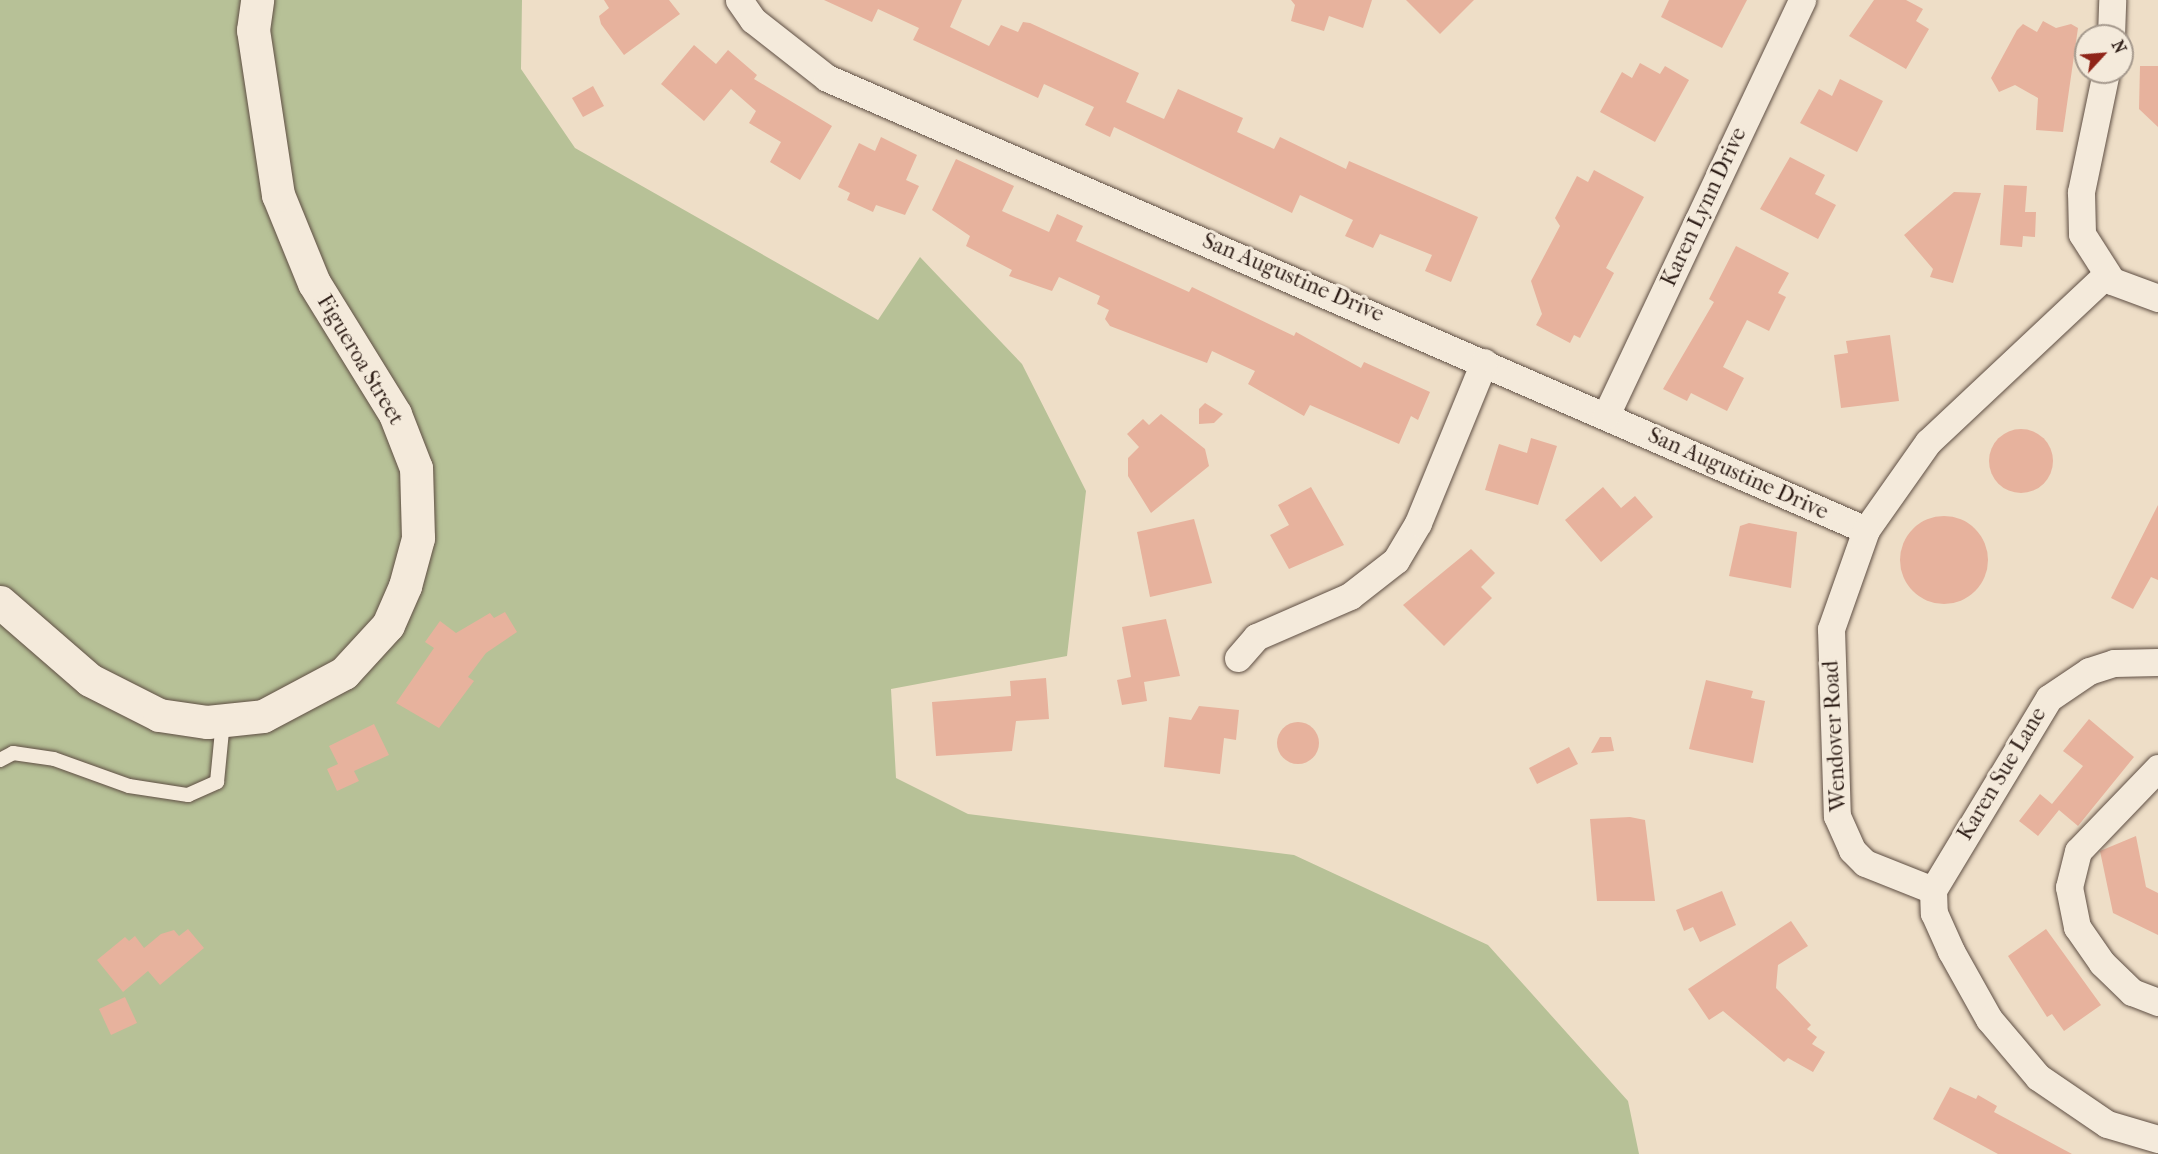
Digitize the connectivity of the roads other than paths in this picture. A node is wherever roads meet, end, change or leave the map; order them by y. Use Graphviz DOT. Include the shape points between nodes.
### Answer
graph roads {
  1 [pos="257,0"];
  2 [pos="739,0"];
  3 [pos="1803,0"];
  4 [pos="2112,0"];
  5 [pos="2111,24"];
  6 [pos="2104,84"];
  7 [pos="2106,275"];
  8 [pos="2158,298"];
  9 [pos="1484,362"];
  10 [pos="1606,415"];
  11 [pos="1866,530"];
  12 [pos="0,602"];
  13 [pos="1238,658"];
  14 [pos="2158,662"];
  15 [pos="223,720"];
  16 [pos="0,760"];
  17 [pos="2158,768"];
  18 [pos="1933,890"];
  19 [pos="2158,1002"];
  20 [pos="2158,1139"];
  1 -- 15 [label="street, Figueroa Street" via="253,30 278,195 314,283 395,414 416,468 418,538 388,625 344,673 263,716"];
  2 -- 9 [label="street, San Augustine Drive" via="753,21 826,78"];
  3 -- 10 [label="street, Karen Lynn Drive"];
  4 -- 5 [label="street"];
  6 -- 7 [label="street" via="2079,212 2082,234"];
  7 -- 8 [label="street" via="2128,291"];
  7 -- 11 [label="street, Wendover Road" via="1928,442"];
  9 -- 10 [label="street, San Augustine Drive"];
  9 -- 13 [label="street" via="1418,523 1396,560 1350,596 1256,637"];
  10 -- 11 [label="street, San Augustine Drive"];
  11 -- 18 [label="street, Wendover Road" via="1831,629 1837,816 1852,850 1865,863"];
  12 -- 15 [label="street, Figueroa Street" via="90,680 159,715"];
  14 -- 18 [label="street, Karen Sue Lane" via="2114,663 2089,671 2049,698"];
  15 -- 16 [label="lane" via="217,782 188,795 129,786 54,759 14,753"];
  17 -- 19 [label="street" via="2079,851 2069,887 2077,927 2102,963 2132,992"];
  18 -- 20 [label="street" via="1934,913 1951,951 2012,1049 2075,1105 2141,1138"];
}
